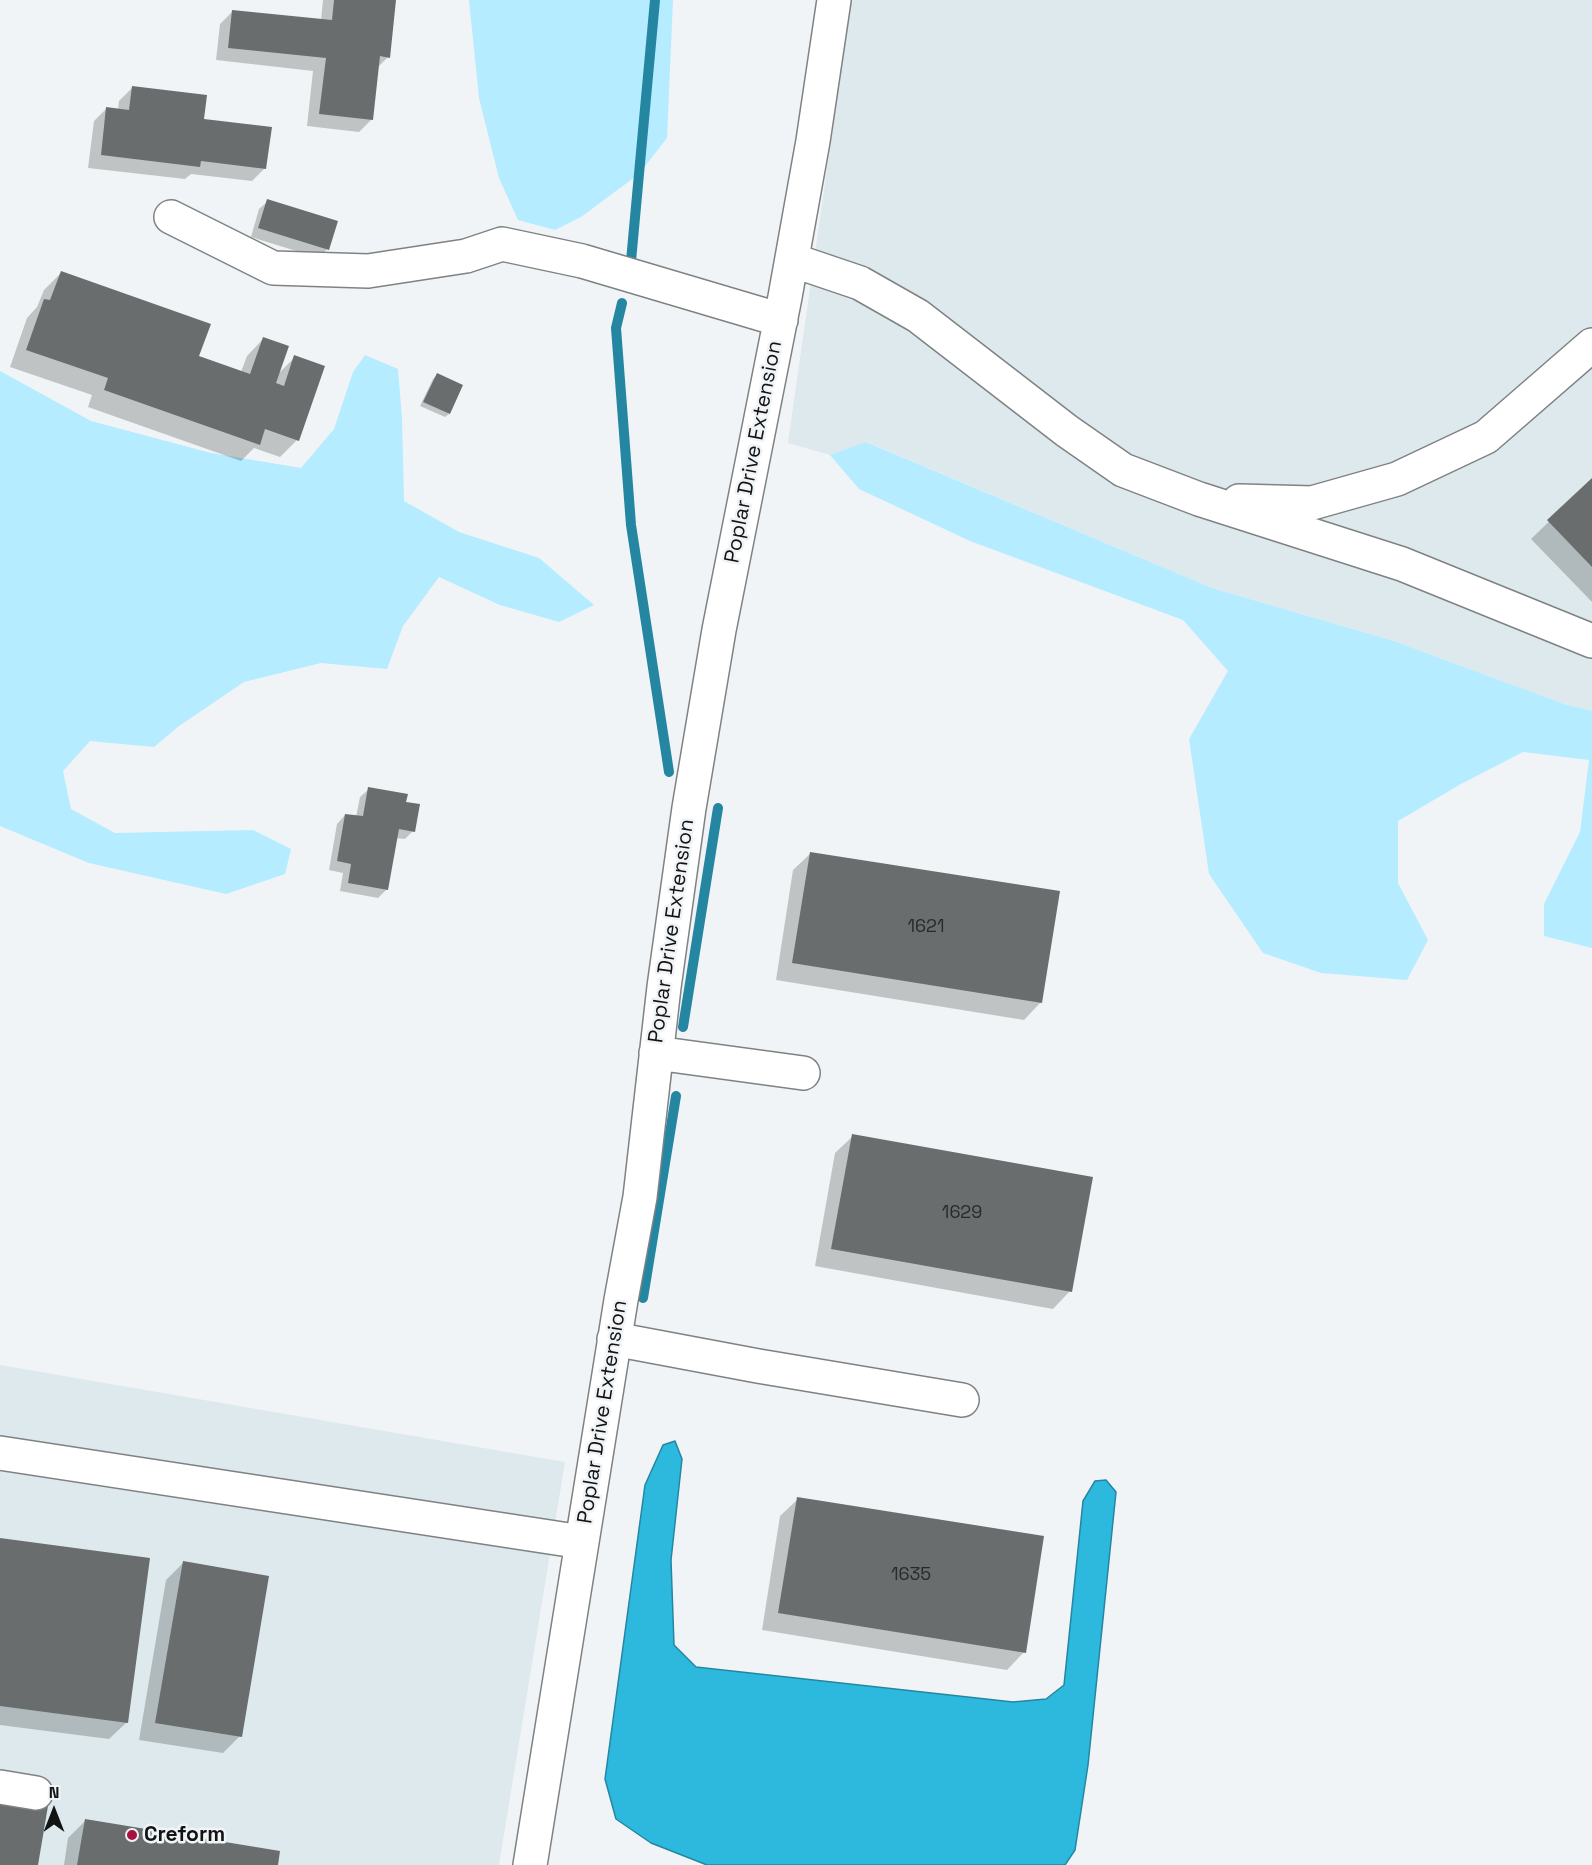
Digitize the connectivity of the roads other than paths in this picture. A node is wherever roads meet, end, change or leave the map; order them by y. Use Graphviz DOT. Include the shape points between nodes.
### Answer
graph roads {
  1 [pos="834,0"];
  2 [pos="171,217"];
  3 [pos="792,260"];
  4 [pos="781,320"];
  5 [pos="1592,345"];
  6 [pos="1198,499"];
  7 [pos="1592,641"];
  8 [pos="656,1053"];
  9 [pos="803,1073"];
  10 [pos="614,1339"];
  11 [pos="962,1400"];
  12 [pos="0,1454"];
  13 [pos="582,1542"];
  14 [pos="0,1787"];
  15 [pos="36,1793"];
  16 [pos="530,1865"];
  1 -- 3 [label="street, Poplar Drive Extension"];
  2 -- 4 [label="street" via="273,268 368,271 466,256 502,244 582,261"];
  3 -- 4 [label="street, Poplar Drive Extension"];
  3 -- 6 [label="street" via="860,283 918,316 1066,431 1123,470"];
  4 -- 8 [label="street, Poplar Drive Extension" via="719,630 691,796"];
  5 -- 6 [label="street" via="1486,437 1397,479 1312,503"];
  6 -- 7 [label="street" via="1402,564"];
  8 -- 9 [label="street"];
  8 -- 10 [label="street, Poplar Drive Extension" via="640,1197"];
  10 -- 11 [label="street"];
  10 -- 13 [label="street, Poplar Drive Extension"];
  12 -- 13 [label="street"];
  13 -- 16 [label="street, Poplar Drive Extension"];
  14 -- 15 [label="street"];
}
